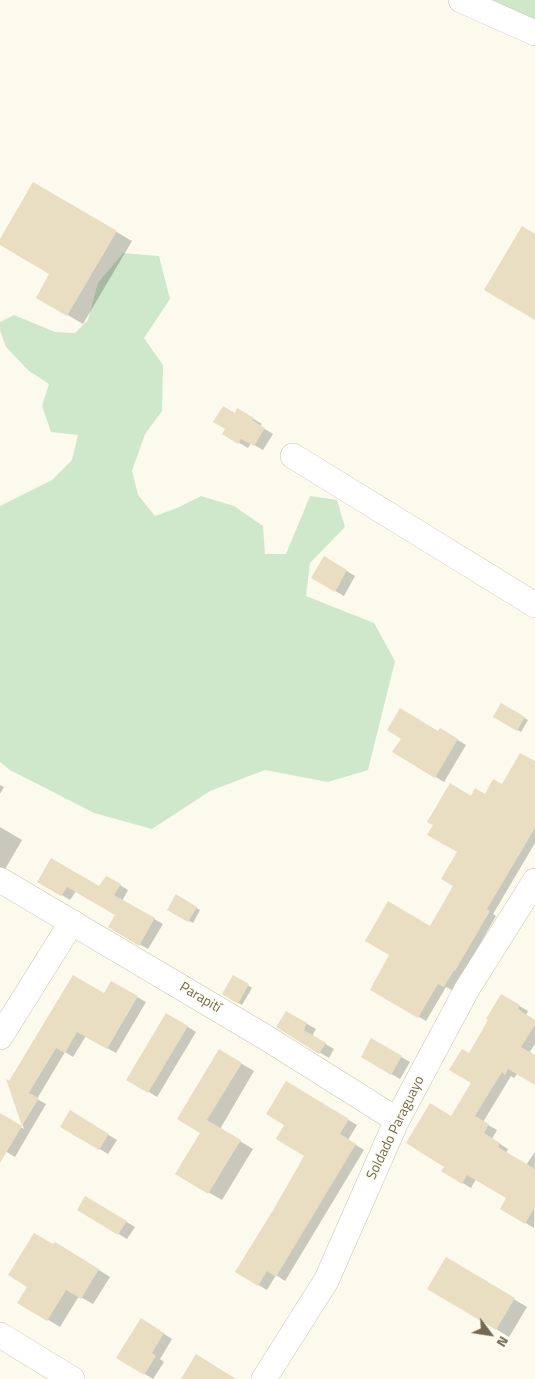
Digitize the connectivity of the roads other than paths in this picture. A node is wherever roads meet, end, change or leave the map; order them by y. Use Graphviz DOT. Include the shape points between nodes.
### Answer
graph roads {
  1 [pos="461,0"];
  2 [pos="535,33"];
  3 [pos="293,456"];
  4 [pos="535,605"];
  5 [pos="0,880"];
  6 [pos="535,881"];
  7 [pos="72,922"];
  8 [pos="0,1036"];
  9 [pos="397,1120"];
  10 [pos="0,1335"];
  11 [pos="72,1379"];
  12 [pos="264,1379"];
  1 -- 2 [label="street"];
  3 -- 4 [label="street"];
  5 -- 7 [label="street, Parapití"];
  6 -- 9 [label="street, Soldado Paraguayo" via="467,989"];
  7 -- 8 [label="street"];
  7 -- 9 [label="street, Parapití"];
  9 -- 12 [label="street, Soldado Paraguayo" via="326,1280"];
  10 -- 11 [label="street"];
}
